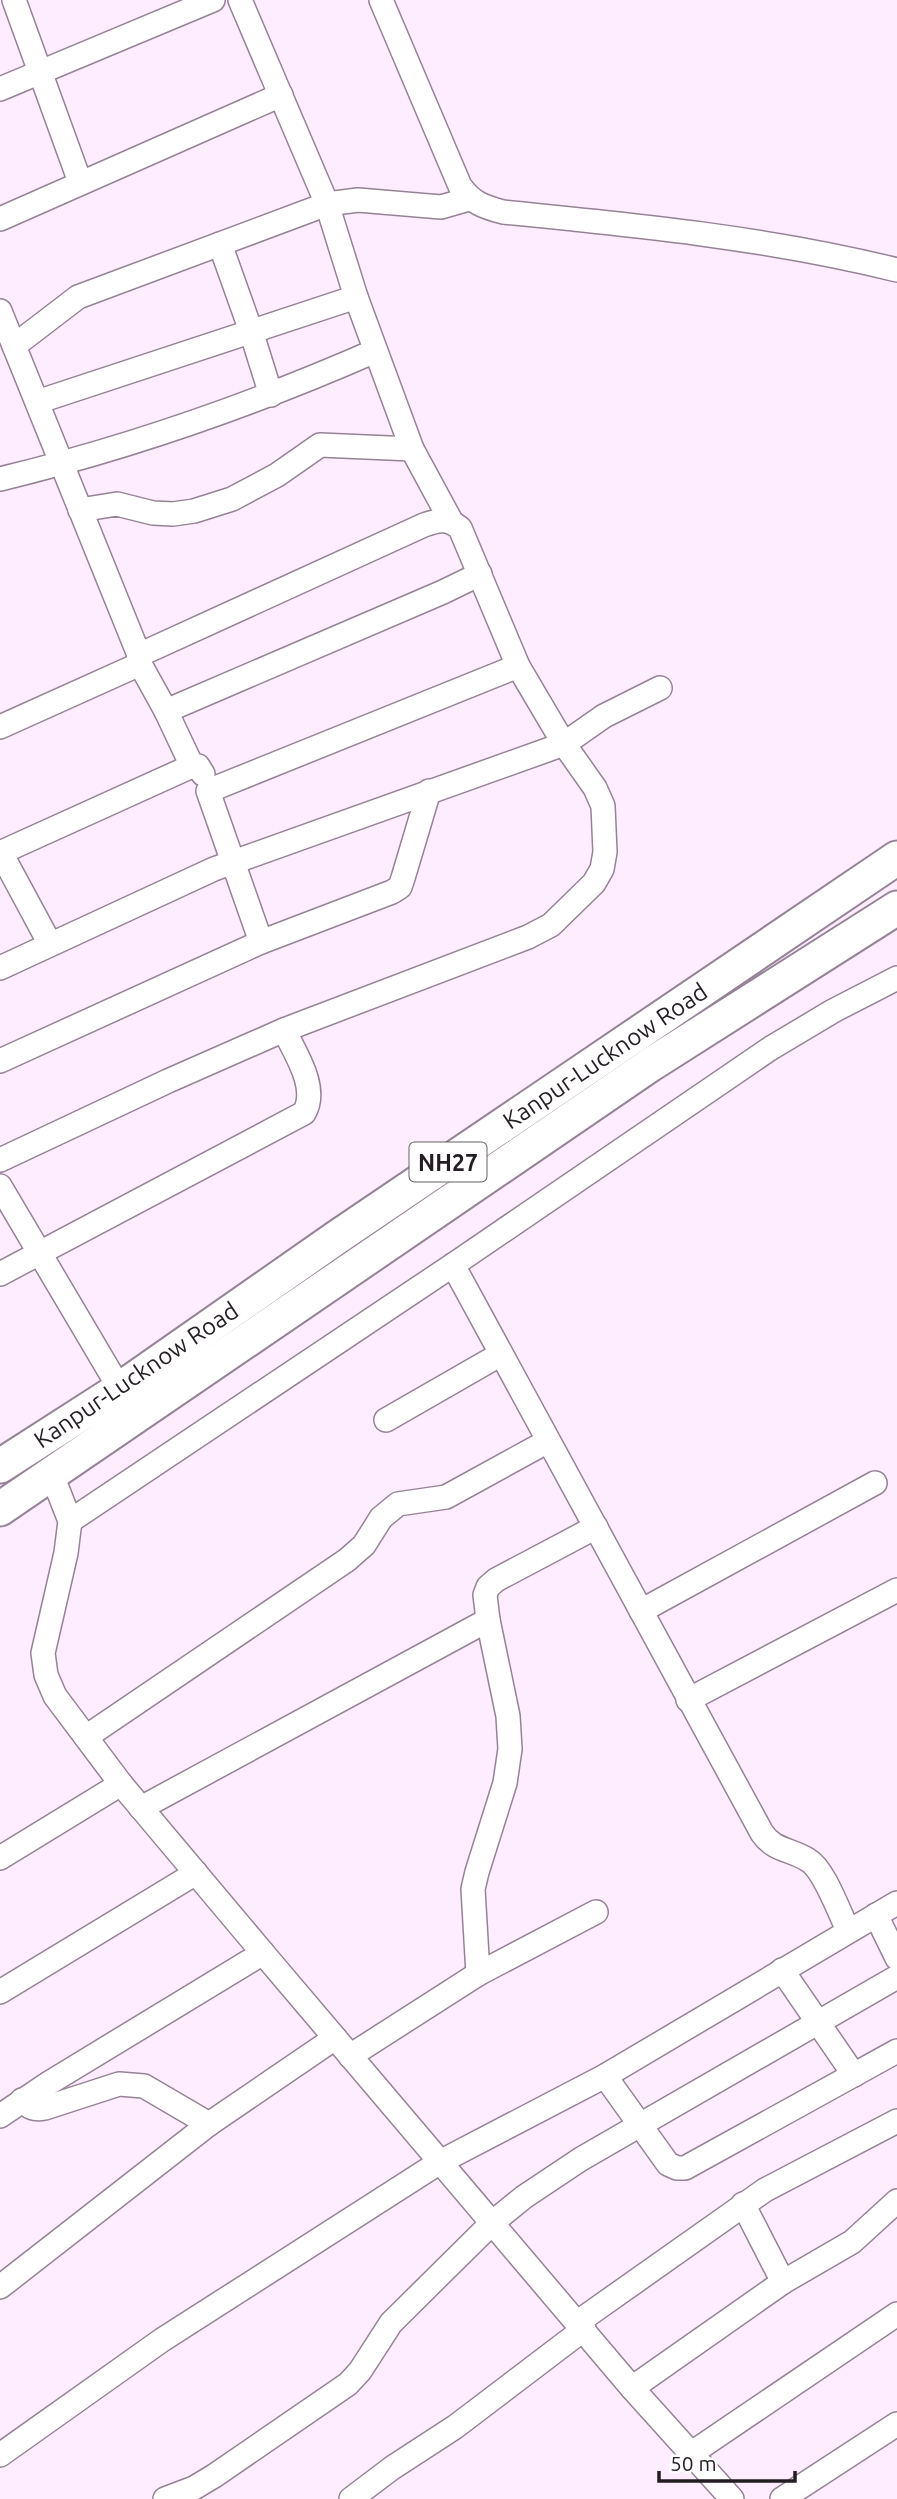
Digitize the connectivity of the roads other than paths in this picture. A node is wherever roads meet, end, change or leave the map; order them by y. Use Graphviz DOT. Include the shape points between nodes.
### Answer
graph roads {
  1 [pos="14,0"];
  2 [pos="213,0"];
  3 [pos="240,0"];
  4 [pos="381,0"];
  5 [pos="41,72"];
  6 [pos="0,89"];
  7 [pos="281,95"];
  8 [pos="80,183"];
  9 [pos="469,199"];
  10 [pos="327,204"];
  11 [pos="0,219"];
  12 [pos="220,244"];
  13 [pos="897,270"];
  14 [pos="356,297"];
  15 [pos="0,311"];
  16 [pos="251,331"];
  17 [pos="14,346"];
  18 [pos="375,351"];
  19 [pos="271,395"];
  20 [pos="37,402"];
  21 [pos="412,449"];
  22 [pos="61,464"];
  23 [pos="0,479"];
  24 [pos="80,510"];
  25 [pos="452,521"];
  26 [pos="480,574"];
  27 [pos="139,659"];
  28 [pos="518,666"];
  29 [pos="660,688"];
  30 [pos="166,711"];
  31 [pos="0,727"];
  32 [pos="564,744"];
  33 [pos="192,766"];
  34 [pos="208,791"];
  35 [pos="429,791"];
  36 [pos="0,853"];
  37 [pos="897,859"];
  38 [pos="234,862"];
  39 [pos="897,908"];
  40 [pos="261,942"];
  41 [pos="50,944"];
  42 [pos="0,968"];
  43 [pos="897,978"];
  44 [pos="284,1030"];
  45 [pos="0,1061"];
  46 [pos="0,1160"];
  47 [pos="0,1186"];
  48 [pos="40,1252"];
  49 [pos="453,1265"];
  50 [pos="0,1273"];
  51 [pos="501,1354"];
  52 [pos="120,1389"];
  53 [pos="386,1420"];
  54 [pos="548,1441"];
  55 [pos="0,1466"];
  56 [pos="51,1475"];
  57 [pos="875,1483"];
  58 [pos="0,1509"];
  59 [pos="70,1521"];
  60 [pos="596,1527"];
  61 [pos="897,1590"];
  62 [pos="641,1611"];
  63 [pos="488,1620"];
  64 [pos="688,1700"];
  65 [pos="86,1737"];
  66 [pos="121,1784"];
  67 [pos="141,1808"];
  68 [pos="0,1858"];
  69 [pos="196,1873"];
  70 [pos="897,1903"];
  71 [pos="596,1912"];
  72 [pos="876,1915"];
  73 [pos="848,1930"];
  74 [pos="263,1953"];
  75 [pos="897,1958"];
  76 [pos="782,1970"];
  77 [pos="478,1974"];
  78 [pos="897,1977"];
  79 [pos="0,1992"];
  80 [pos="817,2024"];
  81 [pos="343,2047"];
  82 [pos="897,2052"];
  83 [pos="854,2075"];
  84 [pos="605,2076"];
  85 [pos="7,2106"];
  86 [pos="897,2121"];
  87 [pos="209,2124"];
  88 [pos="642,2126"];
  89 [pos="440,2162"];
  90 [pos="897,2201"];
  91 [pos="743,2204"];
  92 [pos="492,2223"];
  93 [pos="783,2282"];
  94 [pos="0,2287"];
  95 [pos="897,2314"];
  96 [pos="581,2326"];
  97 [pos="632,2388"];
  98 [pos="897,2424"];
  99 [pos="692,2453"];
  100 [pos="0,2455"];
  101 [pos="164,2499"];
  102 [pos="351,2499"];
  103 [pos="732,2499"];
  104 [pos="782,2499"];
  1 -- 5 [label="street"];
  2 -- 5 [label="street"];
  3 -- 7 [label="street"];
  4 -- 9 [label="street"];
  5 -- 6 [label="street"];
  5 -- 8 [label="street"];
  7 -- 8 [label="street"];
  7 -- 10 [label="street"];
  8 -- 11 [label="street"];
  9 -- 10 [label="street" via="441,207 358,200"];
  9 -- 13 [label="street" via="503,212 662,228 828,253"];
  10 -- 12 [label="street"];
  10 -- 14 [label="street"];
  12 -- 16 [label="street"];
  12 -- 17 [label="street" via="78,297"];
  14 -- 16 [label="street"];
  14 -- 18 [label="street"];
  15 -- 17 [label="street"];
  16 -- 19 [label="street"];
  16 -- 20 [label="street"];
  17 -- 20 [label="street"];
  18 -- 19 [label="street"];
  18 -- 21 [label="street"];
  19 -- 22 [label="street"];
  20 -- 22 [label="street"];
  21 -- 24 [label="street" via="320,445 232,499 194,511 153,513 117,504"];
  21 -- 25 [label="street"];
  22 -- 23 [label="street"];
  22 -- 24 [label="street"];
  24 -- 27 [label="street"];
  25 -- 26 [label="street" via="460,528"];
  25 -- 27 [label="street" via="440,519 424,525"];
  26 -- 28 [label="street"];
  26 -- 30 [label="street"];
  27 -- 30 [label="street"];
  27 -- 31 [label="street"];
  28 -- 32 [label="street"];
  28 -- 34 [label="street"];
  29 -- 32 [label="street" via="604,716"];
  30 -- 33 [label="street"];
  32 -- 35 [label="street"];
  32 -- 44 [label="street" via="603,806 602,869 584,895 551,925 528,937"];
  33 -- 34 [label="street" via="202,770"];
  33 -- 36 [label="street"];
  34 -- 38 [label="street"];
  35 -- 38 [label="street"];
  35 -- 40 [label="street" via="400,887"];
  36 -- 41 [label="street"];
  37 -- 52 [label="highway, Kanpur-Lucknow Road / NH27" via="335,1238"];
  38 -- 40 [label="street"];
  38 -- 41 [label="street"];
  39 -- 56 [label="highway, Kanpur-Lucknow Road / NH27" via="650,1065"];
  40 -- 45 [label="street"];
  41 -- 42 [label="street"];
  43 -- 49 [label="street" via="771,1048"];
  44 -- 46 [label="street"];
  44 -- 48 [label="street" via="310,1095 304,1113"];
  47 -- 48 [label="street"];
  48 -- 50 [label="street"];
  48 -- 52 [label="street"];
  49 -- 51 [label="street"];
  49 -- 59 [label="street"];
  51 -- 53 [label="street"];
  51 -- 54 [label="street"];
  52 -- 55 [label="highway, Kanpur-Lucknow Road / NH27"];
  54 -- 60 [label="street"];
  54 -- 65 [label="street" via="446,1497 398,1504 347,1560"];
  56 -- 58 [label="highway, Kanpur-Lucknow Road / NH27"];
  56 -- 59 [label="street"];
  57 -- 62 [label="street"];
  59 -- 65 [label="street" via="43,1653 55,1696"];
  60 -- 62 [label="street"];
  60 -- 63 [label="street" via="496,1580 485,1595"];
  61 -- 64 [label="street"];
  62 -- 64 [label="street"];
  63 -- 67 [label="street"];
  63 -- 77 [label="street" via="508,1716 510,1749 505,1783 473,1889"];
  64 -- 73 [label="street" via="762,1833 769,1843 817,1867"];
  65 -- 66 [label="street"];
  66 -- 67 [label="street"];
  66 -- 68 [label="street"];
  67 -- 69 [label="street"];
  69 -- 74 [label="street"];
  69 -- 79 [label="street"];
  70 -- 72 [label="street"];
  71 -- 77 [label="street"];
  72 -- 73 [label="street"];
  72 -- 75 [label="street"];
  73 -- 76 [label="street"];
  74 -- 81 [label="street"];
  74 -- 85 [label="street"];
  76 -- 80 [label="street"];
  76 -- 84 [label="street"];
  77 -- 81 [label="street"];
  78 -- 80 [label="street"];
  80 -- 83 [label="street"];
  80 -- 88 [label="street"];
  81 -- 87 [label="street"];
  81 -- 89 [label="street"];
  82 -- 83 [label="street"];
  83 -- 88 [label="street" via="685,2168 668,2164"];
  84 -- 88 [label="street"];
  84 -- 89 [label="street"];
  85 -- 87 [label="street" via="44,2109 119,2084 132,2084 144,2086"];
  86 -- 91 [label="street"];
  87 -- 94 [label="street"];
  88 -- 92 [label="street" via="559,2173"];
  89 -- 92 [label="street"];
  89 -- 100 [label="street" via="162,2340"];
  90 -- 93 [label="street" via="852,2242"];
  91 -- 93 [label="street"];
  91 -- 96 [label="street"];
  92 -- 96 [label="street"];
  92 -- 101 [label="street" via="391,2323 348,2384 214,2476"];
  93 -- 97 [label="street"];
  95 -- 99 [label="street"];
  96 -- 97 [label="street"];
  96 -- 102 [label="street" via="456,2427"];
  97 -- 99 [label="street"];
  98 -- 104 [label="street"];
  99 -- 103 [label="street"];
}
